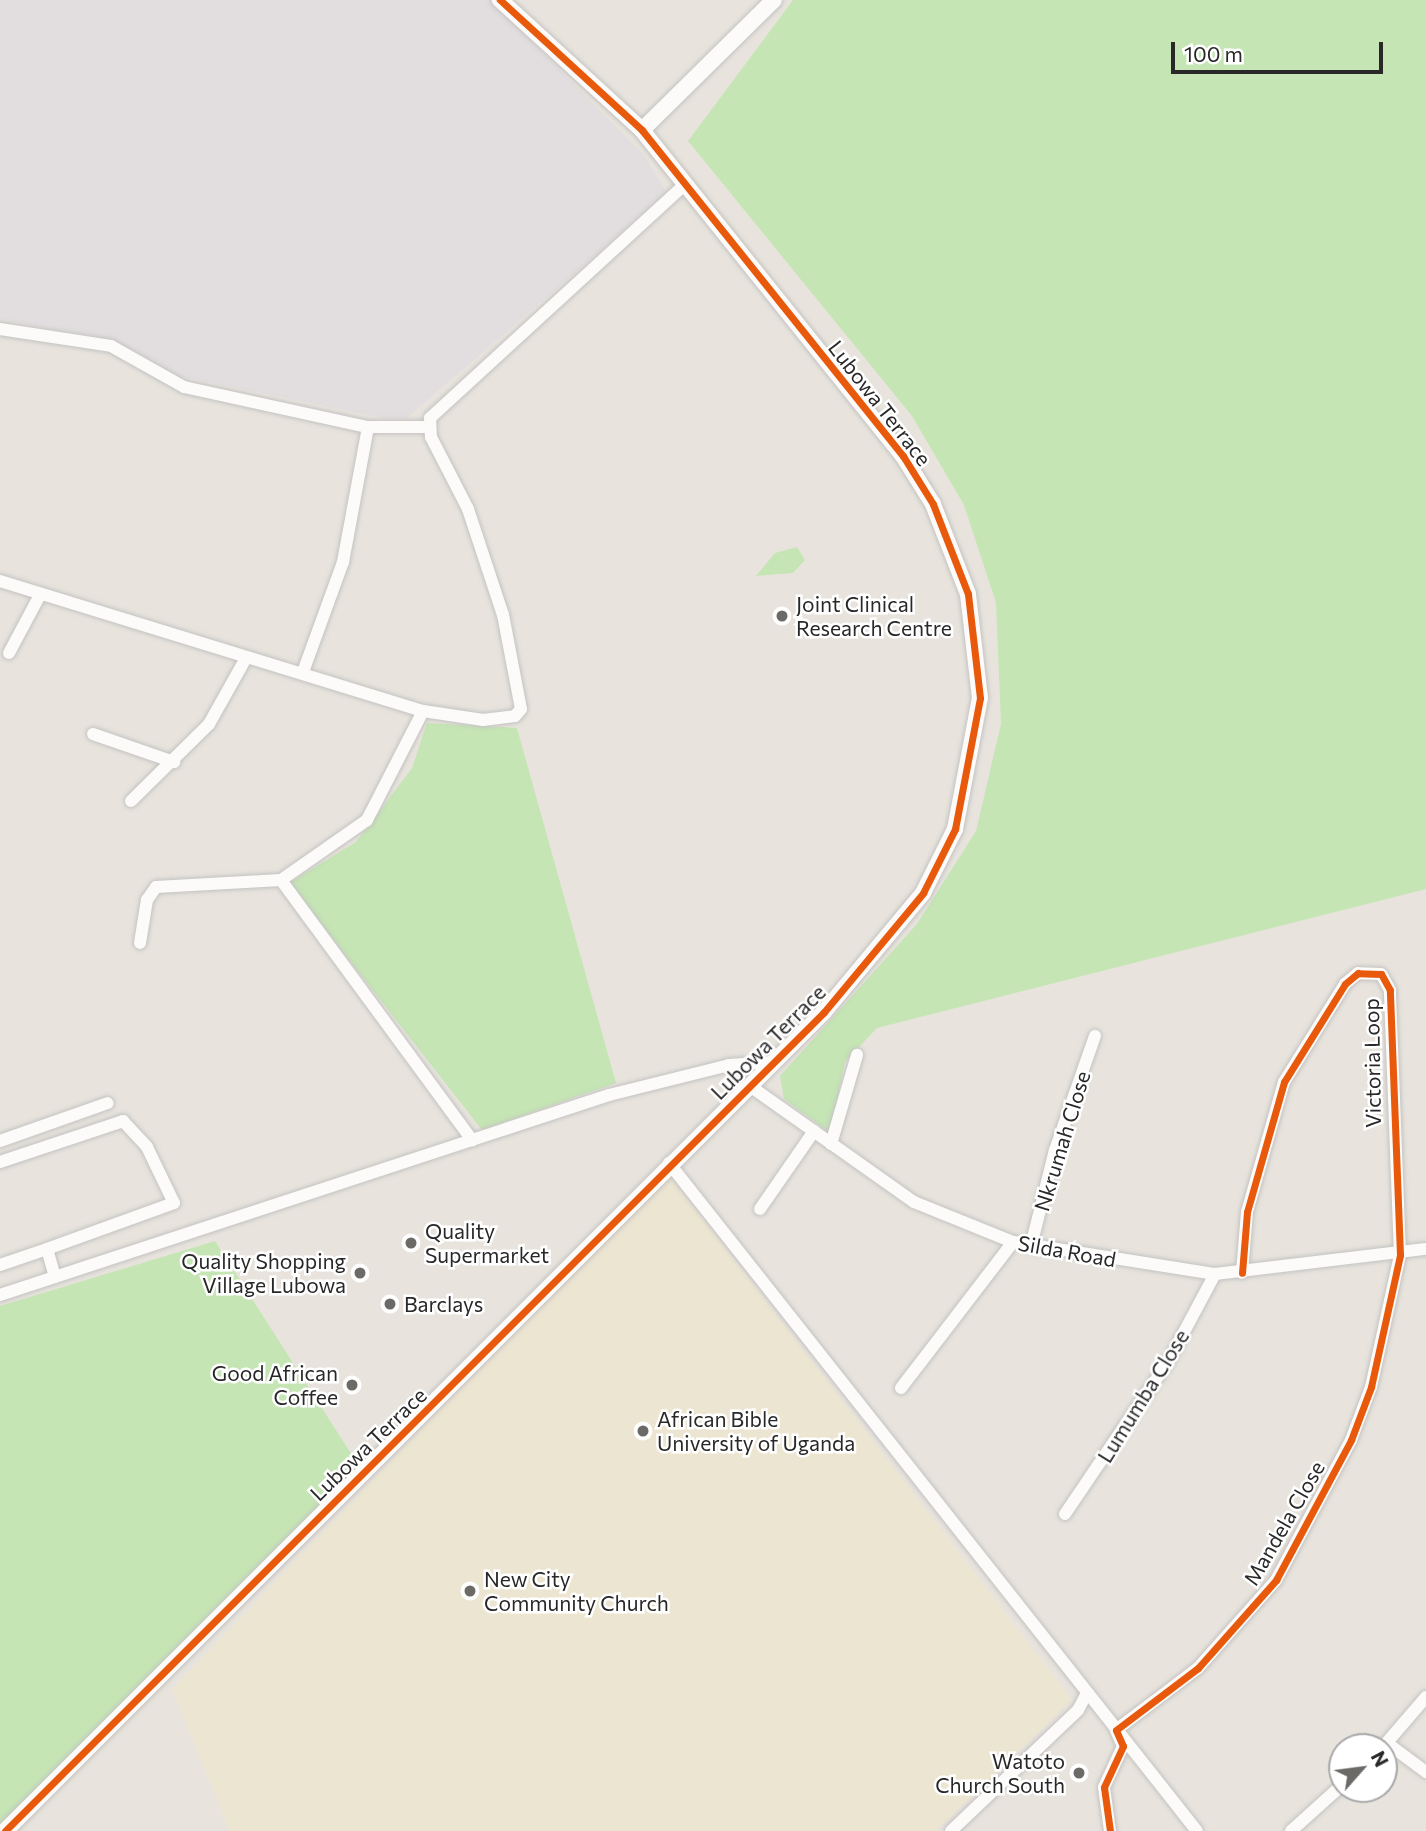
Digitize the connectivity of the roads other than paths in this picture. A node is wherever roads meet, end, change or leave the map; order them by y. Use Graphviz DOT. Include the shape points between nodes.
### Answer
graph roads {
  1 [pos="500,0"];
  2 [pos="774,0"];
  3 [pos="642,130"];
  4 [pos="682,187"];
  5 [pos="0,329"];
  6 [pos="368,427"];
  7 [pos="429,427"];
  8 [pos="0,581"];
  9 [pos="40,595"];
  10 [pos="9,653"];
  11 [pos="246,658"];
  12 [pos="303,673"];
  13 [pos="423,711"];
  14 [pos="93,734"];
  15 [pos="174,762"];
  16 [pos="131,801"];
  17 [pos="281,880"];
  18 [pos="140,943"];
  19 [pos="1095,1036"];
  20 [pos="857,1055"];
  21 [pos="773,1062"];
  22 [pos="750,1086"];
  23 [pos="108,1103"];
  24 [pos="814,1131"];
  25 [pos="0,1140"];
  26 [pos="472,1140"];
  27 [pos="831,1143"];
  28 [pos="0,1162"];
  29 [pos="669,1163"];
  30 [pos="760,1209"];
  31 [pos="1013,1242"];
  32 [pos="1031,1246"];
  33 [pos="1426,1249"];
  34 [pos="47,1250"];
  35 [pos="1400,1255"];
  36 [pos="0,1265"];
  37 [pos="1242,1273"];
  38 [pos="1215,1274"];
  39 [pos="55,1277"];
  40 [pos="0,1295"];
  41 [pos="901,1388"];
  42 [pos="1065,1514"];
  43 [pos="1087,1693"];
  44 [pos="1426,1697"];
  45 [pos="1116,1730"];
  46 [pos="1395,1733"];
  47 [pos="1398,1754"];
  48 [pos="1426,1772"];
  49 [pos="1328,1798"];
  50 [pos="5,1831"];
  51 [pos="951,1831"];
  52 [pos="1110,1831"];
  53 [pos="1197,1831"];
  54 [pos="1291,1831"];
  1 -- 3 [label="street, Lubowa Terrace"];
  2 -- 3 [label="street"];
  3 -- 4 [label="street, Lubowa Terrace"];
  4 -- 7 [label="street" via="437,410"];
  4 -- 21 [label="street, Lubowa Terrace" via="919,480 947,530 974,639 980,698 955,829 923,893 881,950"];
  5 -- 6 [label="street" via="78,337 111,346 172,384"];
  6 -- 7 [label="street"];
  6 -- 12 [label="street" via="343,562"];
  7 -- 13 [label="street" via="480,541 521,709 509,719 482,720"];
  8 -- 9 [label="street"];
  9 -- 10 [label="street"];
  9 -- 11 [label="street"];
  11 -- 12 [label="street"];
  11 -- 15 [label="street" via="209,724"];
  12 -- 13 [label="street"];
  13 -- 17 [label="street" via="367,820 284,872"];
  14 -- 15 [label="street"];
  15 -- 16 [label="street"];
  17 -- 18 [label="street" via="156,887 147,900"];
  17 -- 26 [label="street"];
  19 -- 32 [label="street, Nkrumah Close" via="1055,1150"];
  20 -- 27 [label="street"];
  21 -- 22 [label="street, Lubowa Terrace"];
  21 -- 26 [label="street" via="658,1082"];
  22 -- 24 [label="street, Silda Road"];
  22 -- 29 [label="street, Lubowa Terrace"];
  23 -- 25 [label="street"];
  24 -- 27 [label="street, Silda Road"];
  24 -- 30 [label="street"];
  26 -- 39 [label="street"];
  27 -- 31 [label="street, Silda Road" via="914,1202"];
  28 -- 34 [label="street" via="123,1121 147,1147 174,1203"];
  29 -- 43 [label="street"];
  29 -- 50 [label="street, Lubowa Terrace"];
  31 -- 32 [label="street, Silda Road"];
  31 -- 41 [label="street"];
  32 -- 38 [label="street, Silda Road"];
  33 -- 35 [label="street, Silda Road"];
  34 -- 36 [label="street"];
  34 -- 39 [label="street"];
  35 -- 37 [label="street, Silda Road"];
  35 -- 37 [label="street, Victoria Loop" via="1388,1069 1390,990 1381,974 1369,971 1345,984 1318,1019 1284,1082 1247,1212"];
  35 -- 45 [label="street, Mandela Close" via="1371,1387 1352,1440 1276,1580 1198,1668"];
  37 -- 38 [label="street, Silda Road"];
  38 -- 42 [label="street, Lumumba Close" via="1168,1362"];
  39 -- 40 [label="street"];
  43 -- 45 [label="street"];
  43 -- 51 [label="street" via="1079,1710"];
  44 -- 46 [label="street"];
  45 -- 52 [label="street" via="1123,1746 1104,1787"];
  45 -- 53 [label="street"];
  47 -- 48 [label="street"];
  49 -- 54 [label="street"];
}
